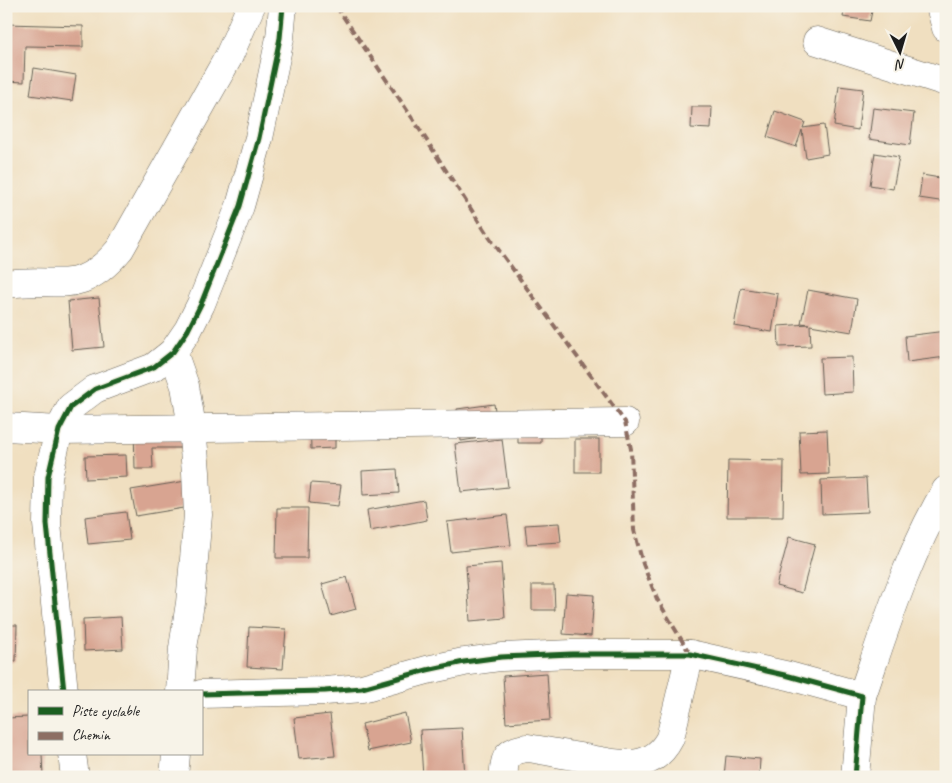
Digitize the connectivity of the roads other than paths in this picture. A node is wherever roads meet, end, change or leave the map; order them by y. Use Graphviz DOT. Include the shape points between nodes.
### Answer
graph roads {
  1 [pos="251,6"];
  2 [pos="282,6"];
  3 [pos="940,6"];
  4 [pos="946,28"];
  5 [pos="818,41"];
  6 [pos="946,82"];
  7 [pos="6,284"];
  8 [pos="173,352"];
  9 [pos="625,422"];
  10 [pos="6,427"];
  11 [pos="192,427"];
  12 [pos="59,430"];
  13 [pos="946,490"];
  14 [pos="690,654"];
  15 [pos="64,690"];
  16 [pos="180,690"];
  17 [pos="202,694"];
  18 [pos="862,696"];
  19 [pos="72,756"];
  20 [pos="176,756"];
  21 [pos="75,777"];
  22 [pos="174,777"];
  23 [pos="504,777"];
  24 [pos="855,777"];
  1 -- 7 [label="street" via="228,58 120,249 106,266 81,281"];
  2 -- 8 [label="street" via="280,38 260,138 240,206 201,304"];
  3 -- 4 [label="street"];
  5 -- 6 [label="street"];
  8 -- 11 [label="street" via="185,386"];
  8 -- 12 [label="street" via="154,367 96,389 71,407"];
  9 -- 11 [label="street"];
  10 -- 12 [label="street"];
  11 -- 12 [label="street"];
  11 -- 16 [label="street" via="198,516"];
  12 -- 15 [label="street" via="48,477 47,524"];
  13 -- 18 [label="street" via="930,517 901,583"];
  14 -- 17 [label="street" via="501,657 427,670 362,688 325,692"];
  14 -- 18 [label="street"];
  14 -- 23 [label="street" via="670,738 655,758 626,765 518,749 505,760"];
  18 -- 24 [label="street"];
  19 -- 21 [label="street"];
  20 -- 22 [label="street"];
}
